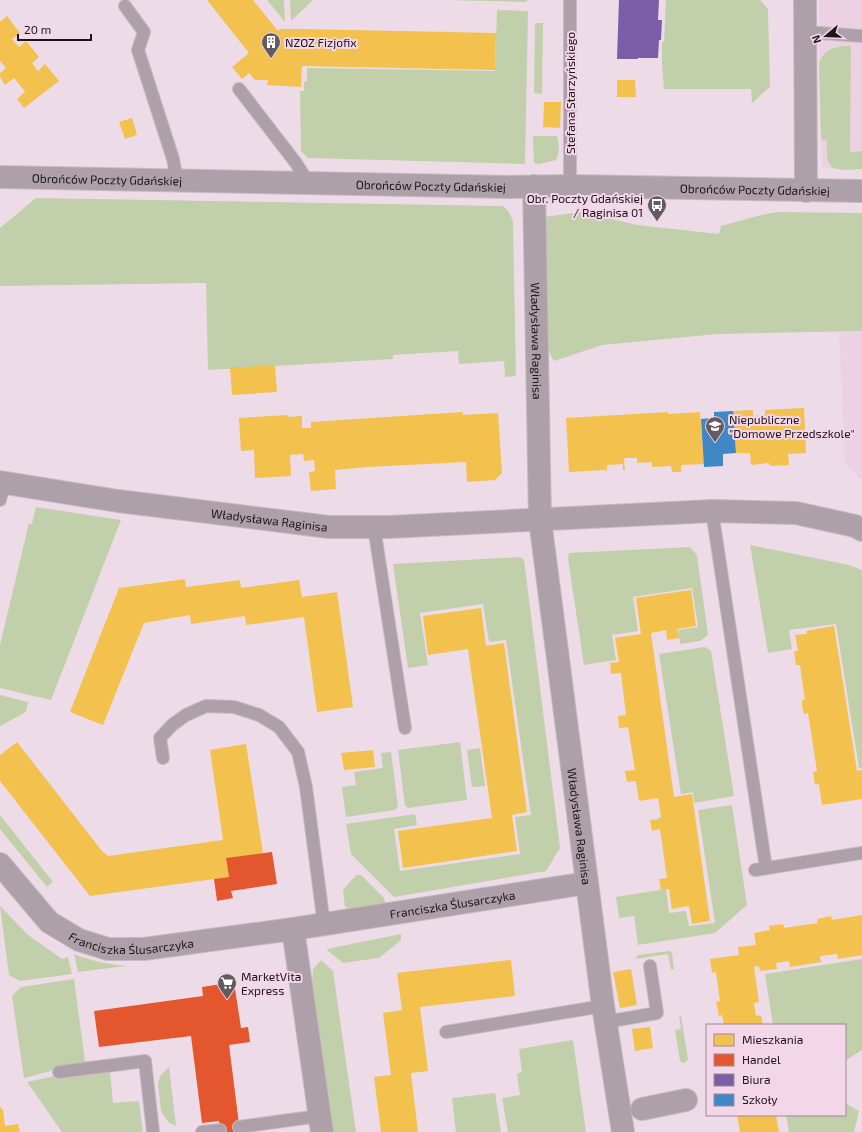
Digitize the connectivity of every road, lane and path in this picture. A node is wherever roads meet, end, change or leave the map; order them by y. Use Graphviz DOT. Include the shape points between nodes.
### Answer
graph roads {
  1 [pos="570,0"];
  2 [pos="805,0"];
  3 [pos="125,6"];
  4 [pos="805,32"];
  5 [pos="862,36"];
  6 [pos="239,89"];
  7 [pos="0,177"];
  8 [pos="177,180"];
  9 [pos="308,182"];
  10 [pos="534,186"];
  11 [pos="570,186"];
  12 [pos="806,190"];
  13 [pos="862,191"];
  14 [pos="1,488"];
  15 [pos="712,511"];
  16 [pos="540,520"];
  17 [pos="374,527"];
  18 [pos="862,530"];
  19 [pos="404,728"];
  20 [pos="163,758"];
  21 [pos="862,853"];
  22 [pos="0,864"];
  23 [pos="588,883"];
  24 [pos="324,925"];
  25 [pos="293,929"];
  26 [pos="650,966"];
  27 [pos="604,1014"];
  28 [pos="446,1032"];
  29 [pos="59,1072"];
  30 [pos="686,1100"];
  31 [pos="642,1109"];
  32 [pos="621,1122"];
  33 [pos="321,1124"];
  34 [pos="239,1127"];
  35 [pos="220,1130"];
  36 [pos="152,1132"];
  37 [pos="202,1132"];
  1 -- 11 [label="lane, Stefana Starzyńskiego"];
  2 -- 4 [label="street"];
  3 -- 8 [label="lane" via="144,32 138,50 173,159"];
  4 -- 5 [label="lane"];
  4 -- 12 [label="street"];
  6 -- 9 [label="lane"];
  7 -- 8 [label="street, Obrońców Poczty Gdańskiej"];
  8 -- 9 [label="street, Obrońców Poczty Gdańskiej"];
  9 -- 10 [label="street, Obrońców Poczty Gdańskiej"];
  10 -- 11 [label="street, Obrońców Poczty Gdańskiej"];
  10 -- 16 [label="street, Władysława Raginisa"];
  11 -- 12 [label="street, Obrońców Poczty Gdańskiej"];
  12 -- 13 [label="street, Obrońców Poczty Gdańskiej"];
  14 -- 17 [label="street, Władysława Raginisa" via="322,526"];
  15 -- 16 [label="street, Władysława Raginisa"];
  15 -- 18 [label="street, Władysława Raginisa" via="796,513 855,526"];
  15 -- 21 [label="lane" via="760,869"];
  16 -- 17 [label="street, Władysława Raginisa"];
  16 -- 23 [label="street, Władysława Raginisa"];
  17 -- 19 [label="lane"];
  20 -- 24 [label="lane" via="160,738 186,715 206,706 234,707 259,716 278,727 298,752 306,787"];
  22 -- 25 [label="street, Franciszka Ślusarczyka" via="49,922 79,940 108,949 144,949"];
  23 -- 24 [label="street, Franciszka Ślusarczyka"];
  23 -- 27 [label="street, Władysława Raginisa"];
  24 -- 25 [label="street, Franciszka Ślusarczyka"];
  25 -- 33 [label="street"];
  26 -- 27 [label="lane" via="657,1013"];
  27 -- 28 [label="lane"];
  27 -- 32 [label="street, Władysława Raginisa"];
  29 -- 36 [label="lane" via="145,1061"];
  30 -- 31 [label="street"];
  31 -- 32 [label="lane"];
  33 -- 34 [label="lane"];
  35 -- 37 [label="lane"];
}
